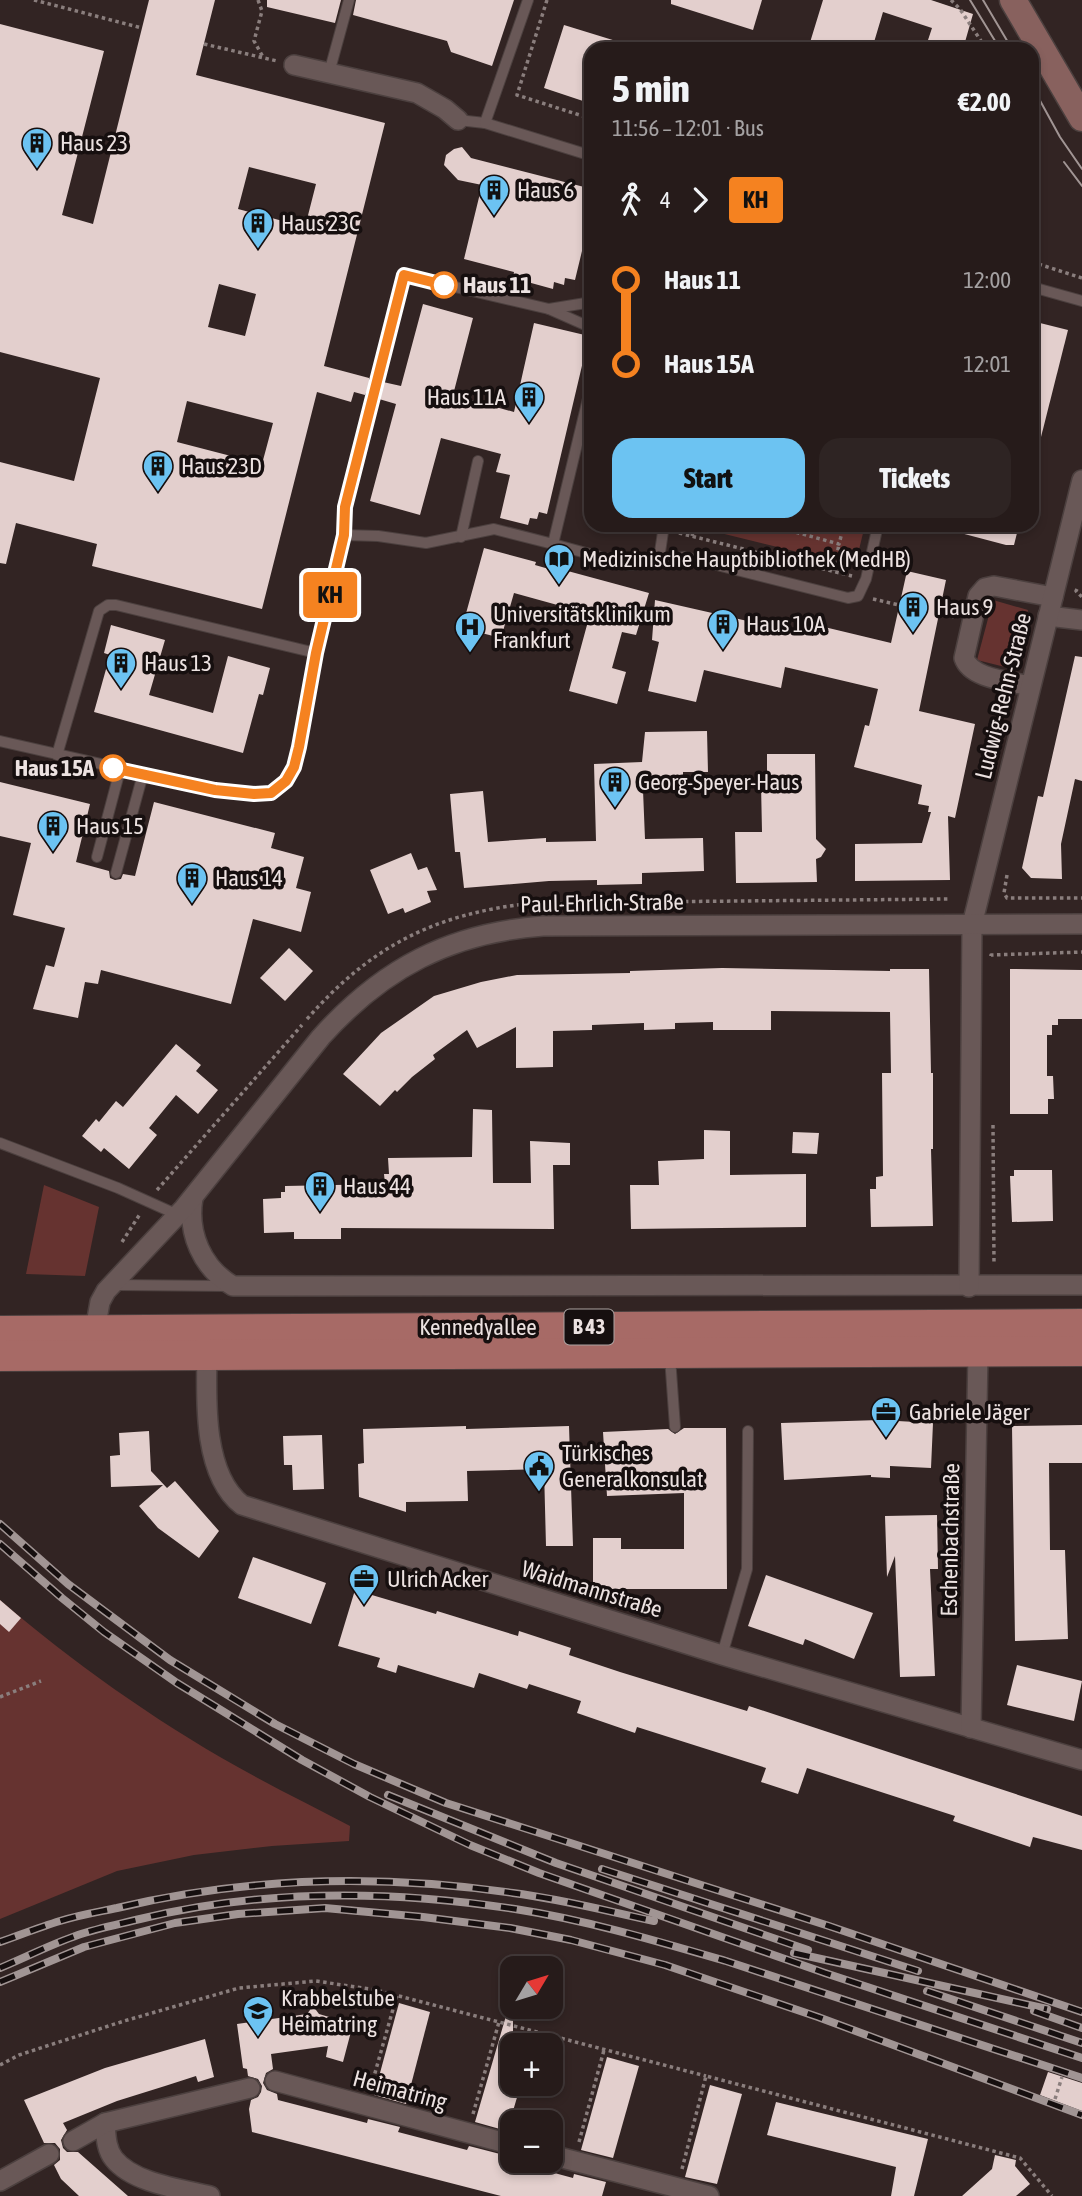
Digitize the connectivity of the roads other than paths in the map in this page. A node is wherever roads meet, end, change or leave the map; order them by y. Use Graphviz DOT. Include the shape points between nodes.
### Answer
graph roads {
  1 [pos="349,0"];
  2 [pos="528,0"];
  3 [pos="1015,2"];
  4 [pos="1038,42"];
  5 [pos="1039,44"];
  6 [pos="294,65"];
  7 [pos="329,74"];
  8 [pos="1082,118"];
  9 [pos="458,120"];
  10 [pos="485,123"];
  11 [pos="584,154"];
  12 [pos="1039,289"];
  13 [pos="1082,301"];
  14 [pos="584,303"];
  15 [pos="549,309"];
  16 [pos="584,324"];
  17 [pos="376,380"];
  18 [pos="372,397"];
  19 [pos="584,414"];
  20 [pos="478,461"];
  21 [pos="1082,480"];
  22 [pos="663,532"];
  23 [pos="876,532"];
  24 [pos="344,535"];
  25 [pos="461,537"];
  26 [pos="552,544"];
  27 [pos="659,559"];
  28 [pos="1051,607"];
  29 [pos="1082,620"];
  30 [pos="316,653"];
  31 [pos="1030,686"];
  32 [pos="0,741"];
  33 [pos="57,755"];
  34 [pos="120,769"];
  35 [pos="143,774"];
  36 [pos="97,857"];
  37 [pos="116,873"];
  38 [pos="1082,924"];
  39 [pos="972,925"];
  40 [pos="0,1143"];
  41 [pos="193,1198"];
  42 [pos="178,1215"];
  43 [pos="110,1285"];
  44 [pos="1082,1285"];
  45 [pos="233,1286"];
  46 [pos="969,1287"];
  47 [pos="1082,1324"];
  48 [pos="95,1329"];
  49 [pos="0,1331"];
  50 [pos="1082,1351"];
  51 [pos="978,1352"];
  52 [pos="670,1353"];
  53 [pos="208,1355"];
  54 [pos="0,1356"];
  55 [pos="126,1356"];
  56 [pos="675,1427"];
  57 [pos="748,1431"];
  58 [pos="722,1655"];
  59 [pos="971,1728"];
  60 [pos="1082,1760"];
  61 [pos="275,2081"];
  62 [pos="250,2088"];
  63 [pos="105,2123"];
  64 [pos="72,2141"];
  65 [pos="500,2142"];
  66 [pos="49,2154"];
  67 [pos="563,2158"];
  68 [pos="0,2181"];
  69 [pos="210,2196"];
  70 [pos="709,2196"];
  1 -- 7 [label="lane"];
  2 -- 10 [label="lane"];
  3 -- 4 [label="main road"];
  5 -- 8 [label="main road"];
  6 -- 7 [label="street"];
  7 -- 9 [label="street" via="417,93"];
  9 -- 10 [label="lane"];
  10 -- 11 [label="lane"];
  12 -- 13 [label="lane"];
  14 -- 15 [label="lane"];
  15 -- 16 [label="lane"];
  15 -- 17 [label="lane" via="404,275"];
  18 -- 24 [label="lane" via="345,507"];
  19 -- 26 [label="lane"];
  20 -- 25 [label="lane"];
  21 -- 28 [label="street, Ludwig-Rehn-Straße"];
  22 -- 27 [label="lane"];
  23 -- 27 [label="lane" via="866,579 858,596 848,598 685,557"];
  24 -- 25 [label="lane" via="426,543"];
  24 -- 30 [label="lane"];
  25 -- 26 [label="lane" via="494,529"];
  26 -- 27 [label="lane" via="630,565"];
  28 -- 29 [label="street"];
  28 -- 31 [label="street, Ludwig-Rehn-Straße"];
  28 -- 31 [label="street" via="994,586 978,596 964,659 967,667"];
  30 -- 33 [label="lane" via="108,605 99,611"];
  30 -- 35 [label="lane" via="294,767 271,793 215,790"];
  31 -- 39 [label="street, Ludwig-Rehn-Straße"];
  32 -- 33 [label="lane"];
  33 -- 34 [label="lane"];
  34 -- 35 [label="lane"];
  34 -- 36 [label="lane"];
  35 -- 37 [label="lane"];
  38 -- 39 [label="street, Paul-Ehrlich-Straße"];
  39 -- 41 [label="street, Paul-Ehrlich-Straße" via="543,926 452,944 396,971 344,1013"];
  39 -- 46 [label="street"];
  40 -- 42 [label="lane"];
  41 -- 42 [label="street, Paul-Ehrlich-Straße"];
  41 -- 45 [label="street" via="194,1238 203,1258"];
  42 -- 43 [label="street, Paul-Ehrlich-Straße"];
  43 -- 45 [label="lane, Kennedyallee"];
  43 -- 48 [label="street, Paul-Ehrlich-Straße" via="101,1299"];
  44 -- 46 [label="street, Kennedyallee"];
  45 -- 46 [label="street, Kennedyallee"];
  47 -- 48 [label="main road, Kennedyallee / B 43"];
  48 -- 49 [label="main road, Kennedyallee / B 43"];
  48 -- 55 [label="street"];
  50 -- 51 [label="main road, Kennedyallee / B 43"];
  51 -- 52 [label="main road, Kennedyallee / B 43"];
  51 -- 59 [label="street, Eschenbachstraße"];
  52 -- 53 [label="main road, Kennedyallee / B 43"];
  52 -- 56 [label="lane"];
  53 -- 55 [label="main road, Kennedyallee / B 43"];
  53 -- 58 [label="street, Waidmannstraße" via="213,1453 224,1484 242,1505"];
  54 -- 55 [label="main road, Kennedyallee / B 43"];
  57 -- 58 [label="lane" via="747,1569"];
  58 -- 59 [label="street, Waidmannstraße"];
  59 -- 60 [label="street, Waidmannstraße"];
  61 -- 65 [label="street, Heimatring"];
  62 -- 63 [label="street"];
  63 -- 64 [label="street"];
  63 -- 69 [label="street" via="106,2142 114,2160 137,2177"];
  66 -- 68 [label="street"];
  67 -- 70 [label="street"];
}
